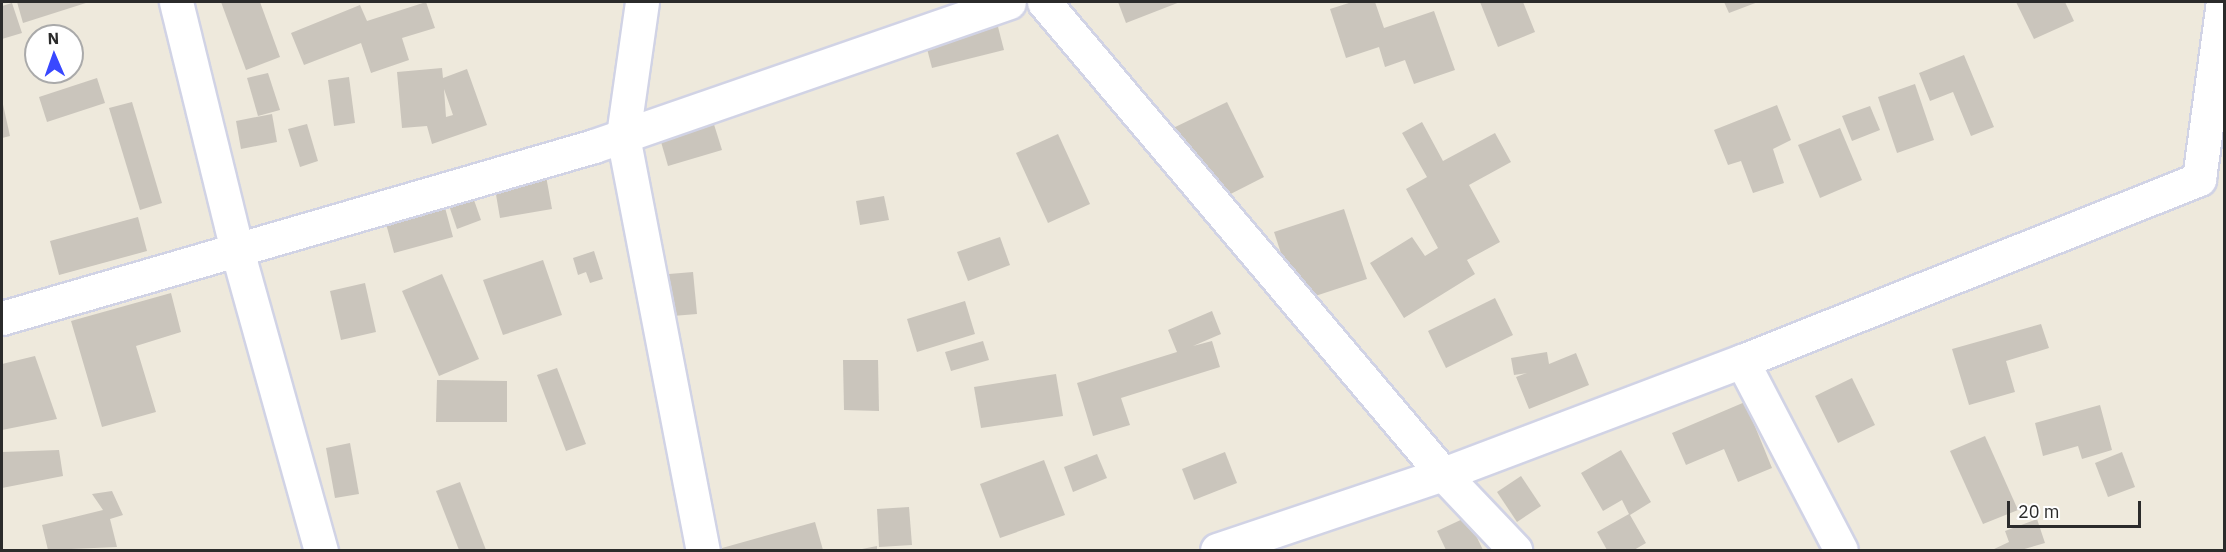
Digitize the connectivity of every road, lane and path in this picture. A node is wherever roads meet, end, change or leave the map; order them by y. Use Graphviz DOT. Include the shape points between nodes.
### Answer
graph roads {
  1 [pos="176,2"];
  2 [pos="642,2"];
  3 [pos="1009,2"];
  4 [pos="1044,2"];
  5 [pos="2223,2"];
  6 [pos="623,136"];
  7 [pos="237,250"];
  8 [pos="2,318"];
  9 [pos="1742,361"];
  10 [pos="1443,474"];
  11 [pos="321,550"];
  12 [pos="703,550"];
  13 [pos="1217,550"];
  14 [pos="1515,550"];
  15 [pos="1841,550"];
  1 -- 7 [label="street"];
  2 -- 6 [label="street"];
  3 -- 6 [label="street"];
  4 -- 10 [label="street"];
  5 -- 9 [label="street" via="2199,178"];
  6 -- 7 [label="street"];
  6 -- 12 [label="street"];
  7 -- 8 [label="street"];
  7 -- 11 [label="street"];
  9 -- 10 [label="street"];
  9 -- 15 [label="street"];
  10 -- 13 [label="street"];
  10 -- 14 [label="street"];
}
